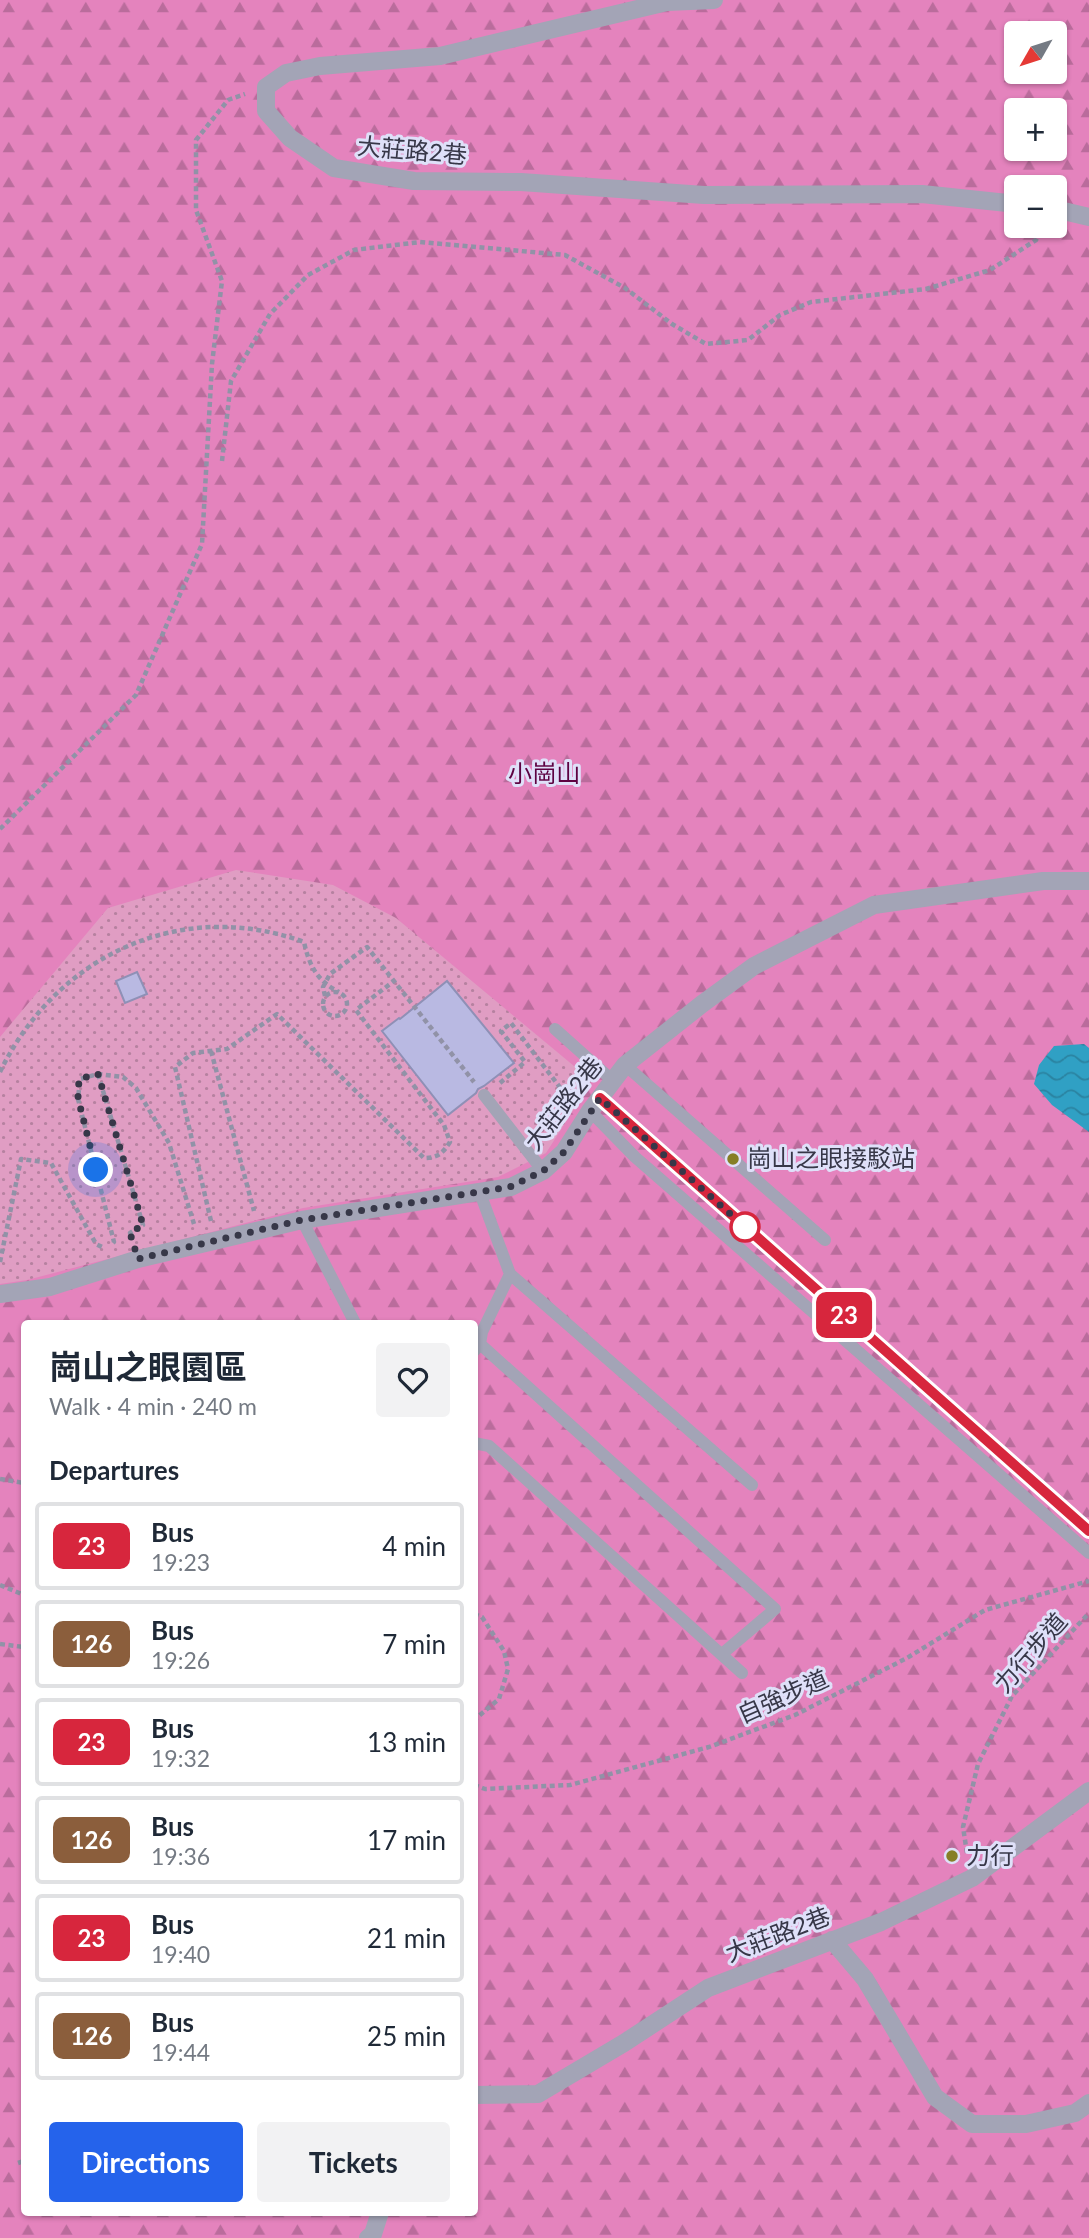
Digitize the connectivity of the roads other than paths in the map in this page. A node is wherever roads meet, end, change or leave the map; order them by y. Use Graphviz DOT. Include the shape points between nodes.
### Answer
graph roads {
  1 [pos="714,0"];
  2 [pos="1004,203"];
  3 [pos="1067,212"];
  4 [pos="1089,217"];
  5 [pos="1089,881"];
  6 [pos="555,1029"];
  7 [pos="625,1065"];
  8 [pos="612,1080"];
  9 [pos="484,1095"];
  10 [pos="592,1109"];
  11 [pos="543,1171"];
  12 [pos="480,1193"];
  13 [pos="302,1220"];
  14 [pos="825,1240"];
  15 [pos="510,1274"];
  16 [pos="0,1294"];
  17 [pos="353,1320"];
  18 [pos="478,1345"];
  19 [pos="478,1349"];
  20 [pos="478,1444"];
  21 [pos="752,1485"];
  22 [pos="1089,1531"];
  23 [pos="1089,1553"];
  24 [pos="722,1654"];
  25 [pos="742,1673"];
  26 [pos="1089,1791"];
  27 [pos="832,1941"];
  28 [pos="478,2095"];
  29 [pos="1089,2103"];
  30 [pos="379,2216"];
  31 [pos="369,2238"];
  1 -- 2 [label="street, 大莊路2巷" via="667,2 440,56 286,73 266,87 266,111 290,138 334,168 414,181 704,195 922,194"];
  3 -- 4 [label="street"];
  5 -- 7 [label="street, 大莊路2巷" via="1043,881 874,905 754,966"];
  6 -- 8 [label="lane"];
  7 -- 8 [label="street, 大莊路2巷"];
  7 -- 14 [label="lane"];
  8 -- 10 [label="street, 大莊路2巷"];
  9 -- 11 [label="lane"];
  10 -- 11 [label="street, 大莊路2巷" via="564,1152"];
  10 -- 22 [label="lane"];
  10 -- 23 [label="lane" via="635,1157"];
  11 -- 12 [label="street, 大莊路2巷" via="510,1187"];
  12 -- 13 [label="street, 大莊路2巷"];
  12 -- 15 [label="lane"];
  13 -- 16 [label="street, 大莊路2巷" via="138,1259 50,1287"];
  13 -- 17 [label="lane"];
  15 -- 18 [label="lane"];
  15 -- 21 [label="lane"];
  19 -- 24 [label="lane" via="775,1609"];
  20 -- 24 [label="lane" via="489,1446"];
  24 -- 25 [label="lane"];
  26 -- 27 [label="street, 大莊路2巷" via="972,1878"];
  27 -- 28 [label="street, 大莊路2巷" via="708,1989 538,2094"];
  27 -- 29 [label="street" via="865,1979 935,2096 972,2124 1026,2124 1075,2113"];
  30 -- 31 [label="street"];
}
